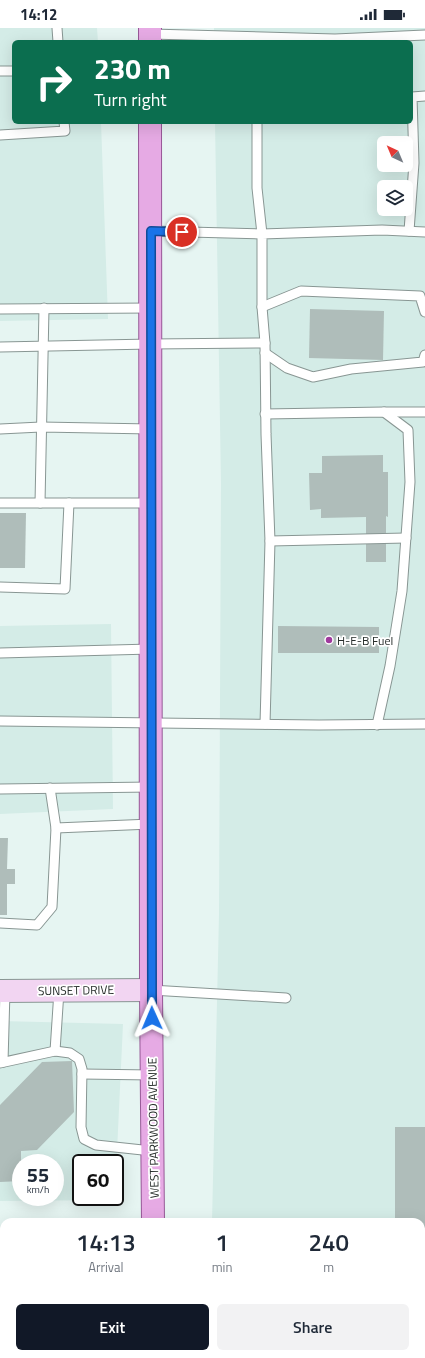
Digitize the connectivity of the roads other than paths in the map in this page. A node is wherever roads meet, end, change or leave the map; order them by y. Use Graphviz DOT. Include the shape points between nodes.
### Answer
graph roads {
  1 [pos="57,28"];
  2 [pos="150,35"];
  3 [pos="425,35"];
  4 [pos="257,39"];
  5 [pos="58,40"];
  6 [pos="0,71"];
  7 [pos="12,71"];
  8 [pos="425,96"];
  9 [pos="413,97"];
  10 [pos="64,124"];
  11 [pos="150,124"];
  12 [pos="257,124"];
  13 [pos="412,124"];
  14 [pos="0,134"];
  15 [pos="151,231"];
  16 [pos="409,231"];
  17 [pos="425,232"];
  18 [pos="262,234"];
  19 [pos="262,307"];
  20 [pos="44,308"];
  21 [pos="151,308"];
  22 [pos="0,309"];
  23 [pos="425,312"];
  24 [pos="151,344"];
  25 [pos="43,346"];
  26 [pos="0,347"];
  27 [pos="265,348"];
  28 [pos="425,355"];
  29 [pos="384,412"];
  30 [pos="425,412"];
  31 [pos="265,414"];
  32 [pos="41,427"];
  33 [pos="0,429"];
  34 [pos="151,429"];
  35 [pos="0,503"];
  36 [pos="40,503"];
  37 [pos="69,503"];
  38 [pos="151,503"];
  39 [pos="406,538"];
  40 [pos="270,541"];
  41 [pos="0,587"];
  42 [pos="151,649"];
  43 [pos="0,654"];
  44 [pos="0,721"];
  45 [pos="151,722"];
  46 [pos="265,724"];
  47 [pos="425,724"];
  48 [pos="377,725"];
  49 [pos="151,787"];
  50 [pos="50,788"];
  51 [pos="0,789"];
  52 [pos="151,824"];
  53 [pos="56,828"];
  54 [pos="0,923"];
  55 [pos="151,990"];
  56 [pos="2,991"];
  57 [pos="59,991"];
  58 [pos="286,998"];
  59 [pos="55,1051"];
  60 [pos="2,1062"];
  61 [pos="82,1074"];
  62 [pos="152,1075"];
  63 [pos="153,1151"];
  64 [pos="154,1218"];
  1 -- 5 [label="lane"];
  2 -- 4 [label="lane"];
  3 -- 4 [label="lane"];
  6 -- 7 [label="lane"];
  8 -- 9 [label="lane"];
  10 -- 14 [label="lane" via="65,131"];
  11 -- 15 [label="main road, WEST PARKWOOD AVENUE"];
  12 -- 18 [label="lane" via="257,188"];
  13 -- 16 [label="lane" via="414,163"];
  15 -- 18 [label="lane"];
  15 -- 21 [label="main road, WEST PARKWOOD AVENUE"];
  16 -- 17 [label="lane"];
  16 -- 18 [label="lane"];
  18 -- 19 [label="lane"];
  19 -- 23 [label="lane" via="301,291 420,296"];
  19 -- 27 [label="lane"];
  20 -- 21 [label="lane"];
  20 -- 22 [label="lane"];
  20 -- 25 [label="lane"];
  21 -- 24 [label="main road, WEST PARKWOOD AVENUE"];
  24 -- 25 [label="lane"];
  24 -- 27 [label="lane"];
  24 -- 34 [label="main road, WEST PARKWOOD AVENUE"];
  25 -- 26 [label="lane"];
  25 -- 32 [label="lane"];
  27 -- 28 [label="lane" via="287,368 314,377 351,369 423,362"];
  27 -- 31 [label="lane"];
  29 -- 30 [label="lane"];
  29 -- 31 [label="lane"];
  29 -- 39 [label="lane" via="408,430 410,482"];
  31 -- 40 [label="lane"];
  32 -- 33 [label="lane"];
  32 -- 34 [label="lane"];
  32 -- 36 [label="lane"];
  34 -- 38 [label="main road, WEST PARKWOOD AVENUE"];
  35 -- 36 [label="lane"];
  36 -- 37 [label="lane"];
  37 -- 38 [label="lane"];
  37 -- 41 [label="lane" via="66,589"];
  38 -- 42 [label="main road, WEST PARKWOOD AVENUE"];
  39 -- 40 [label="lane"];
  39 -- 48 [label="lane" via="402,591"];
  40 -- 46 [label="lane"];
  42 -- 43 [label="lane"];
  42 -- 45 [label="main road, WEST PARKWOOD AVENUE"];
  44 -- 45 [label="lane"];
  45 -- 46 [label="lane"];
  45 -- 49 [label="main road, WEST PARKWOOD AVENUE"];
  46 -- 48 [label="lane"];
  47 -- 48 [label="lane"];
  49 -- 50 [label="lane"];
  49 -- 52 [label="main road, WEST PARKWOOD AVENUE"];
  50 -- 51 [label="lane"];
  50 -- 53 [label="lane"];
  52 -- 53 [label="lane"];
  52 -- 55 [label="main road, WEST PARKWOOD AVENUE"];
  53 -- 54 [label="lane" via="52,907 37,925"];
  55 -- 57 [label="street, SUNSET DRIVE"];
  55 -- 58 [label="lane"];
  55 -- 62 [label="main road, WEST PARKWOOD AVENUE"];
  56 -- 57 [label="street, SUNSET DRIVE"];
  56 -- 60 [label="lane"];
  57 -- 59 [label="lane"];
  59 -- 60 [label="lane"];
  59 -- 61 [label="lane" via="79,1059"];
  61 -- 62 [label="lane"];
  61 -- 63 [label="lane" via="81,1127 84,1139 96,1145"];
  62 -- 63 [label="main road, WEST PARKWOOD AVENUE"];
  63 -- 64 [label="main road, WEST PARKWOOD AVENUE"];
}
